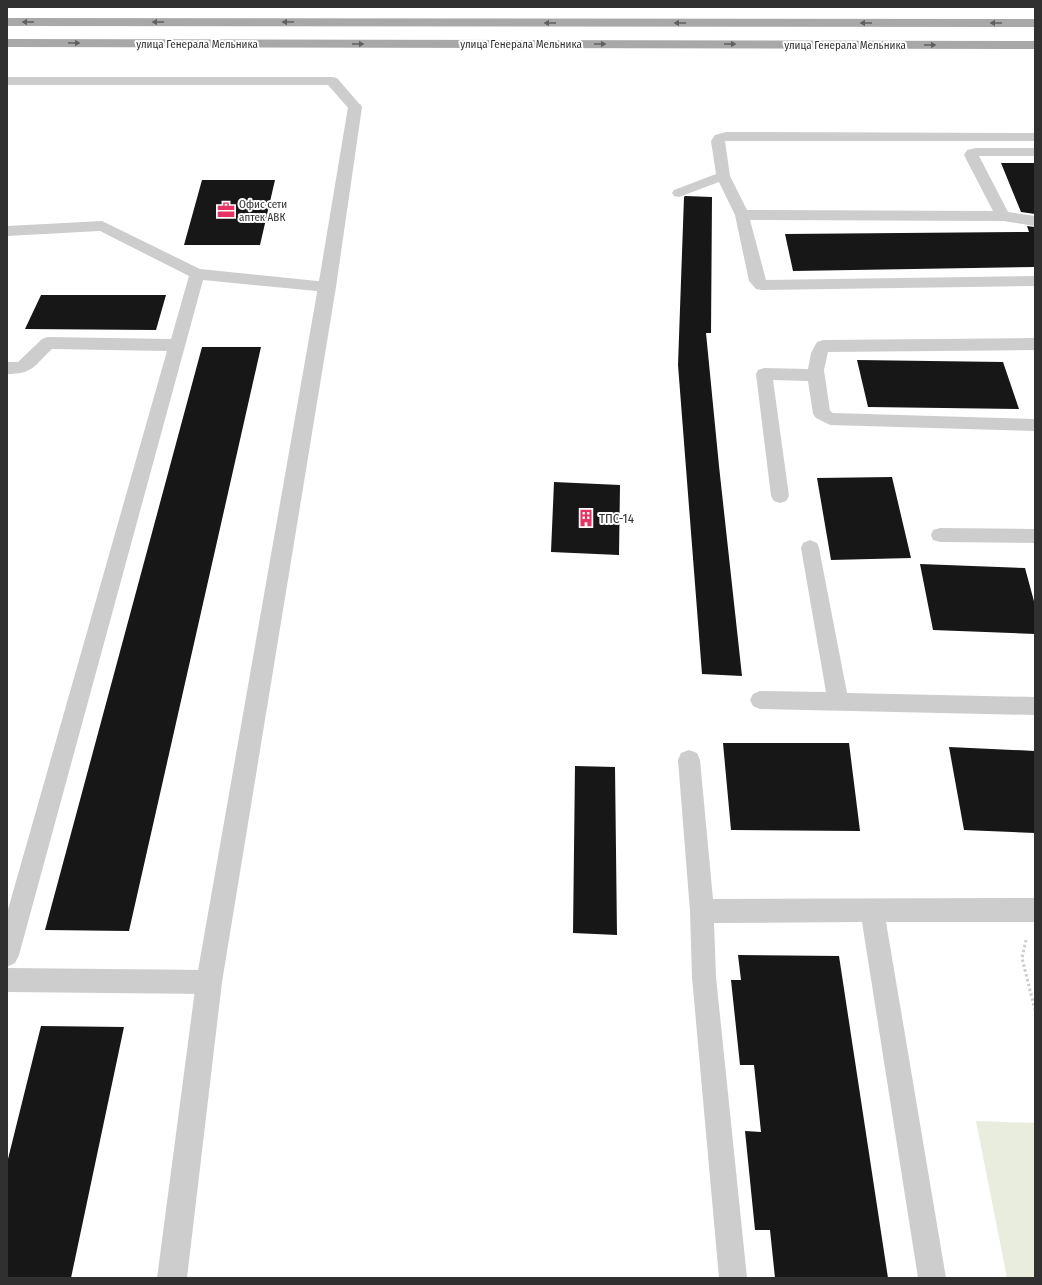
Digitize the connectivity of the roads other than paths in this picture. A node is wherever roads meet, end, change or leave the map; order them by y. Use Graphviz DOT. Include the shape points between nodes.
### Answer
graph roads {
  1 [pos="7,22"];
  2 [pos="1035,23"];
  3 [pos="7,43"];
  4 [pos="1035,45"];
  5 [pos="7,81"];
  6 [pos="355,107"];
  7 [pos="1035,137"];
  8 [pos="1035,152"];
  9 [pos="723,176"];
  10 [pos="679,193"];
  11 [pos="742,215"];
  12 [pos="1003,216"];
  13 [pos="1035,221"];
  14 [pos="7,231"];
  15 [pos="197,274"];
  16 [pos="1035,282"];
  17 [pos="327,287"];
  18 [pos="1035,344"];
  19 [pos="177,345"];
  20 [pos="7,368"];
  21 [pos="816,375"];
  22 [pos="1035,425"];
  23 [pos="780,496"];
  24 [pos="940,535"];
  25 [pos="1035,536"];
  26 [pos="810,548"];
  27 [pos="760,700"];
  28 [pos="838,702"];
  29 [pos="1035,706"];
  30 [pos="689,760"];
  31 [pos="1035,910"];
  32 [pos="702,911"];
  33 [pos="872,911"];
  34 [pos="7,955"];
  35 [pos="7,980"];
  36 [pos="209,982"];
  37 [pos="172,1278"];
  38 [pos="733,1278"];
  39 [pos="932,1278"];
  2 -- 1 [label="main road, улица Генерала Мельника, one-way"];
  3 -- 4 [label="main road, улица Генерала Мельника, one-way"];
  5 -- 6 [label="lane" via="332,81"];
  6 -- 17 [label="street"];
  7 -- 9 [label="lane" via="726,136 718,141"];
  8 -- 12 [label="lane" via="972,153"];
  9 -- 10 [label="lane"];
  9 -- 11 [label="lane"];
  11 -- 12 [label="lane"];
  11 -- 16 [label="lane" via="757,281 762,285"];
  12 -- 13 [label="lane"];
  14 -- 15 [label="lane" via="102,226"];
  15 -- 17 [label="lane"];
  15 -- 19 [label="lane"];
  17 -- 36 [label="street"];
  18 -- 21 [label="lane" via="827,345 819,350"];
  19 -- 20 [label="lane" via="48,343 22,368"];
  19 -- 34 [label="lane"];
  21 -- 22 [label="lane" via="822,414 830,419"];
  21 -- 23 [label="lane" via="764,374"];
  24 -- 25 [label="lane"];
  26 -- 28 [label="lane"];
  27 -- 28 [label="lane"];
  28 -- 29 [label="lane"];
  30 -- 32 [label="lane"];
  31 -- 33 [label="lane"];
  32 -- 33 [label="lane"];
  32 -- 38 [label="lane" via="704,977"];
  33 -- 39 [label="lane"];
  35 -- 36 [label="lane"];
  36 -- 37 [label="street"];
}
